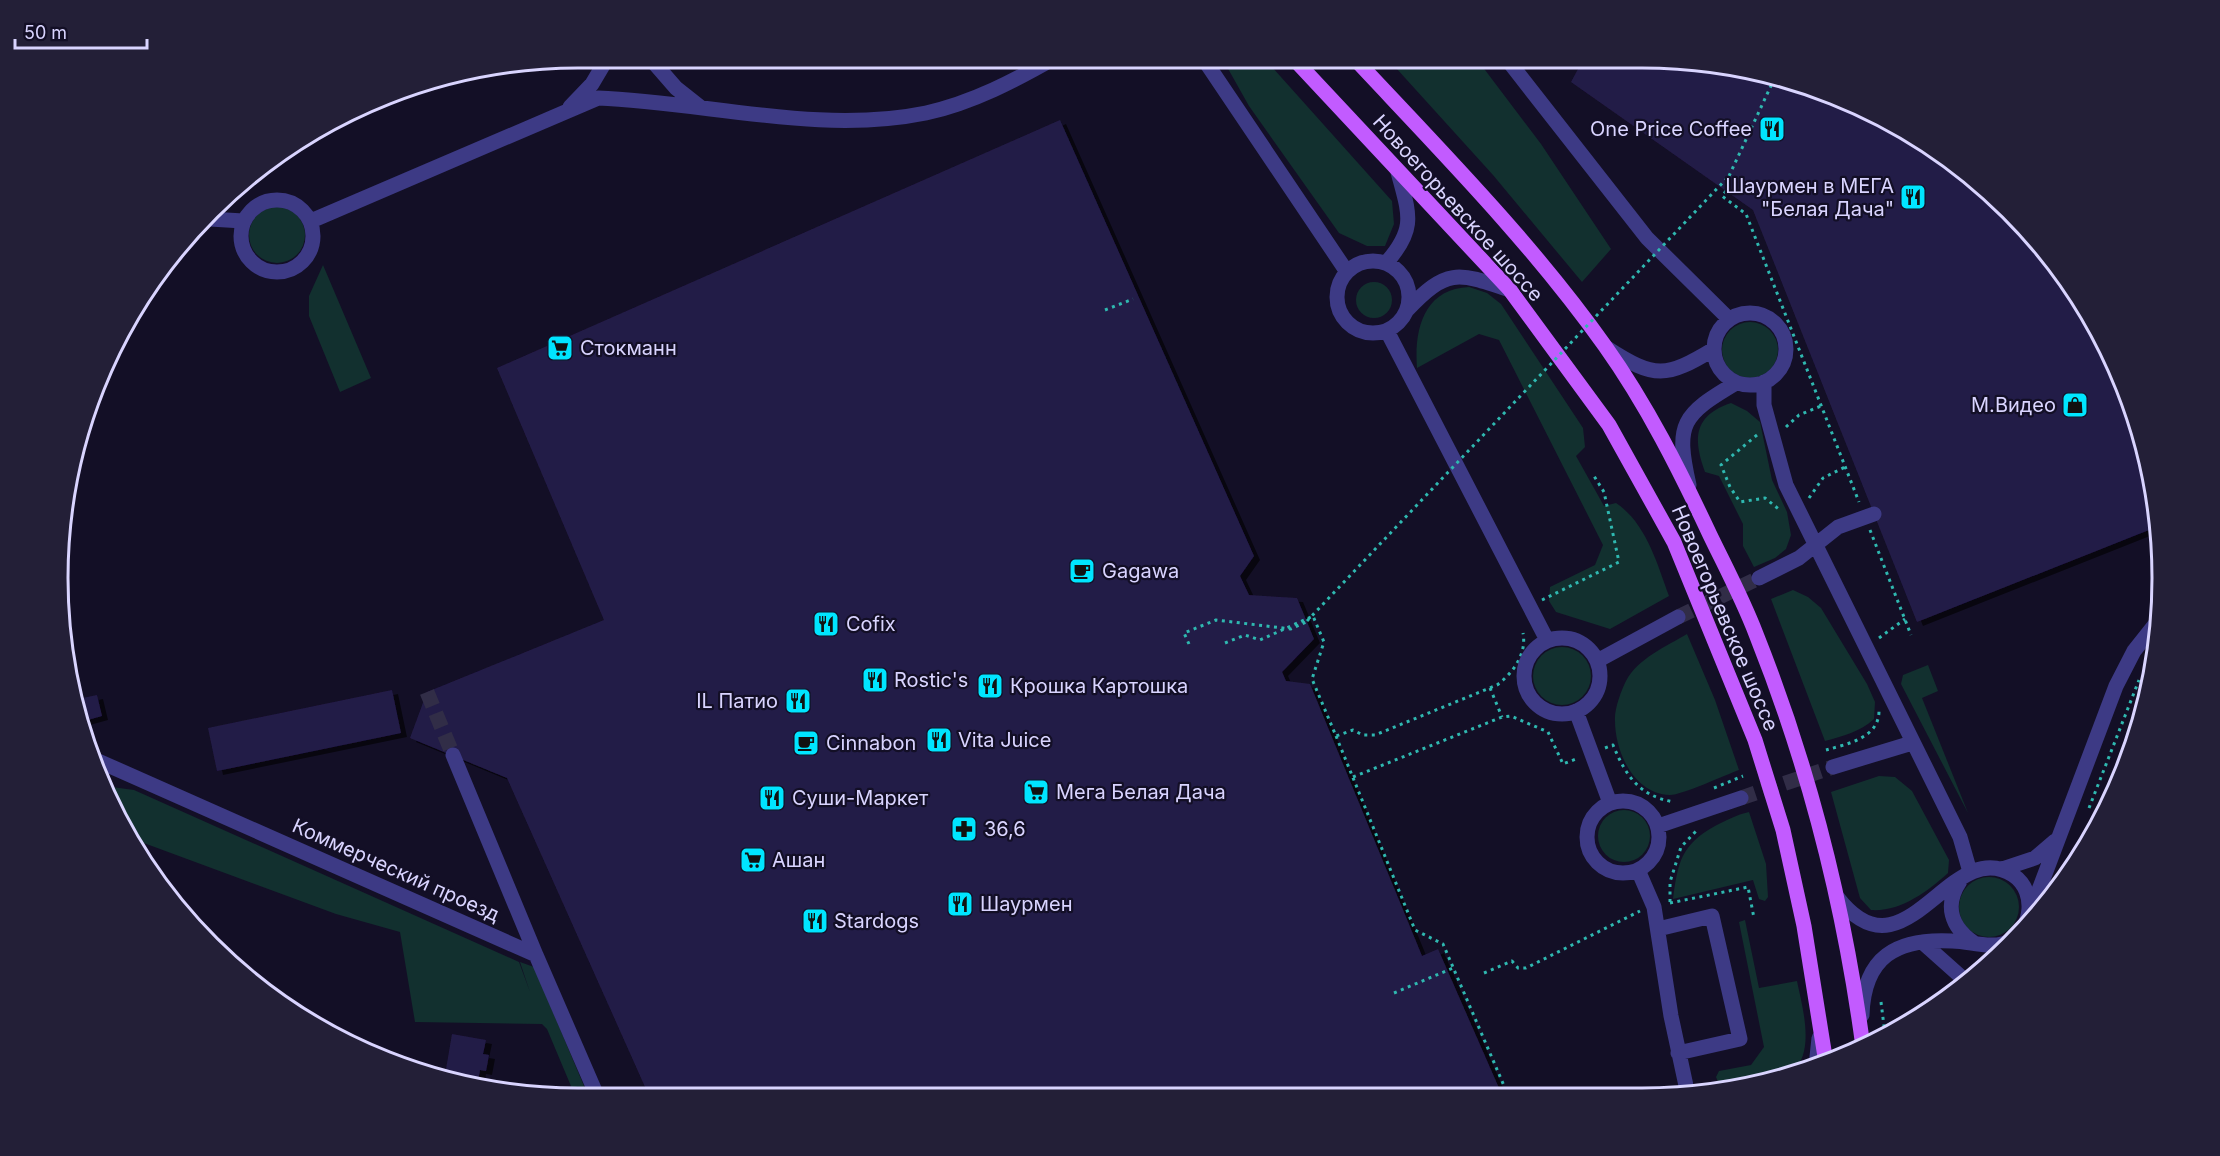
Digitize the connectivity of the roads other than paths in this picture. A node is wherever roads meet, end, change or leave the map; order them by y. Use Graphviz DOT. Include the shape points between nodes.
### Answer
graph roads {
  1 [pos="601,68"];
  2 [pos="659,68"];
  3 [pos="1035,68"];
  4 [pos="1210,68"];
  5 [pos="1302,68"];
  6 [pos="1363,68"];
  7 [pos="1514,68"];
  8 [pos="700,107"];
  9 [pos="564,113"];
  10 [pos="1398,172"];
  11 [pos="215,219"];
  12 [pos="243,221"];
  13 [pos="311,221"];
  14 [pos="1386,263"];
  15 [pos="1347,272"];
  16 [pos="1510,290"];
  17 [pos="1407,310"];
  18 [pos="1729,320"];
  19 [pos="1388,331"];
  20 [pos="1607,348"];
  21 [pos="1714,349"];
  22 [pos="1736,382"];
  23 [pos="1764,382"];
  24 [pos="1691,494"];
  25 [pos="1869,516"];
  26 [pos="1815,546"];
  27 [pos="1759,578"];
  28 [pos="1678,617"];
  29 [pos="2149,632"];
  30 [pos="1547,640"];
  31 [pos="1597,661"];
  32 [pos="1576,711"];
  33 [pos="1912,743"];
  34 [pos="453,755"];
  35 [pos="102,763"];
  36 [pos="1833,767"];
  37 [pos="1741,798"];
  38 [pos="1610,803"];
  39 [pos="1658,826"];
  40 [pos="2059,837"];
  41 [pos="2002,869"];
  42 [pos="1638,870"];
  43 [pos="1966,875"];
  44 [pos="1838,898"];
  45 [pos="2032,907"];
  46 [pos="2029,912"];
  47 [pos="1658,929"];
  48 [pos="1922,942"];
  49 [pos="1974,943"];
  50 [pos="1997,945"];
  51 [pos="536,955"];
  52 [pos="1961,977"];
  53 [pos="1821,1023"];
  54 [pos="1861,1039"];
  55 [pos="1862,1039"];
  56 [pos="1678,1053"];
  57 [pos="1825,1054"];
  58 [pos="1817,1057"];
  59 [pos="1686,1086"];
  60 [pos="594,1088"];
  1 -- 9 [label="street"];
  2 -- 8 [label="street"];
  3 -- 8 [label="street" via="1002,85 926,112 882,118 790,119"];
  4 -- 15 [label="street"];
  5 -- 10 [label="main road, Новоегорьевское шоссе"];
  6 -- 20 [label="main road, Новоегорьевское шоссе" via="1554,278"];
  7 -- 18 [label="street" via="1647,238"];
  8 -- 9 [label="street" via="598,98"];
  9 -- 13 [label="street"];
  10 -- 14 [label="street" via="1408,227 1401,246"];
  10 -- 16 [label="main road, Новоегорьевское шоссе"];
  11 -- 12 [label="street"];
  12 -- 13 [label="street" via="252,209 277,199 291,202"];
  12 -- 13 [label="street" via="242,246 248,258 257,266 282,272 293,269 309,254 314,232"];
  14 -- 15 [label="street" via="1372,261"];
  14 -- 17 [label="street" via="1406,282 1410,296"];
  15 -- 19 [label="street" via="1339,285 1341,315 1361,332"];
  16 -- 17 [label="street" via="1458,276 1441,280 1426,290"];
  16 -- 53 [label="main road, Новоегорьевское шоссе" via="1609,425 1674,542 1720,648 1783,830"];
  17 -- 19 [label="street"];
  18 -- 21 [label="street" via="1716,336"];
  18 -- 23 [label="street" via="1750,313 1763,315 1784,335 1784,362 1776,375"];
  19 -- 30 [label="street"];
  20 -- 21 [label="street" via="1636,368 1668,372"];
  20 -- 24 [label="main road, Новоегорьевское шоссе"];
  21 -- 22 [label="street" via="1724,375"];
  22 -- 23 [label="street"];
  22 -- 24 [label="street" via="1700,404 1688,420 1681,449"];
  23 -- 26 [label="street" via="1764,405 1779,463"];
  24 -- 44 [label="main road, Новоегорьевское шоссе" via="1755,631 1790,724"];
  25 -- 26 [label="street" via="1838,527"];
  26 -- 27 [label="street"];
  26 -- 33 [label="street"];
  28 -- 31 [label="street"];
  29 -- 40 [label="street" via="2116,686"];
  30 -- 31 [label="street" via="1576,641 1589,649"];
  30 -- 32 [label="street" via="1527,660 1526,689 1546,711"];
  31 -- 32 [label="street" via="1597,690"];
  32 -- 38 [label="street"];
  33 -- 36 [label="street"];
  33 -- 43 [label="street" via="1960,837"];
  34 -- 51 [label="street"];
  35 -- 51 [label="street, Коммерческий проезд"];
  37 -- 39 [label="street"];
  38 -- 39 [label="street" via="1639,804 1651,813"];
  38 -- 42 [label="street" via="1599,810 1590,825 1588,843 1592,855 1612,871"];
  39 -- 42 [label="street" via="1656,852"];
  40 -- 41 [label="street" via="2035,858"];
  40 -- 45 [label="street"];
  41 -- 43 [label="street" via="1991,867"];
  41 -- 46 [label="street" via="2016,876 2026,889"];
  42 -- 47 [label="street" via="1654,907"];
  43 -- 44 [label="street" via="1918,912 1884,926 1858,920"];
  43 -- 49 [label="street" via="1953,891 1950,906 1953,921"];
  44 -- 54 [label="main road, Новоегорьевское шоссе"];
  47 -- 56 [label="street"];
  47 -- 56 [label="street" via="1712,916 1740,1039"];
  48 -- 49 [label="street"];
  48 -- 52 [label="street"];
  48 -- 55 [label="street" via="1889,952 1876,964 1863,993"];
  49 -- 50 [label="street"];
  51 -- 60 [label="street"];
  53 -- 57 [label="main road, Новоегорьевское шоссе"];
  53 -- 58 [label="street"];
  56 -- 59 [label="street"];
}
